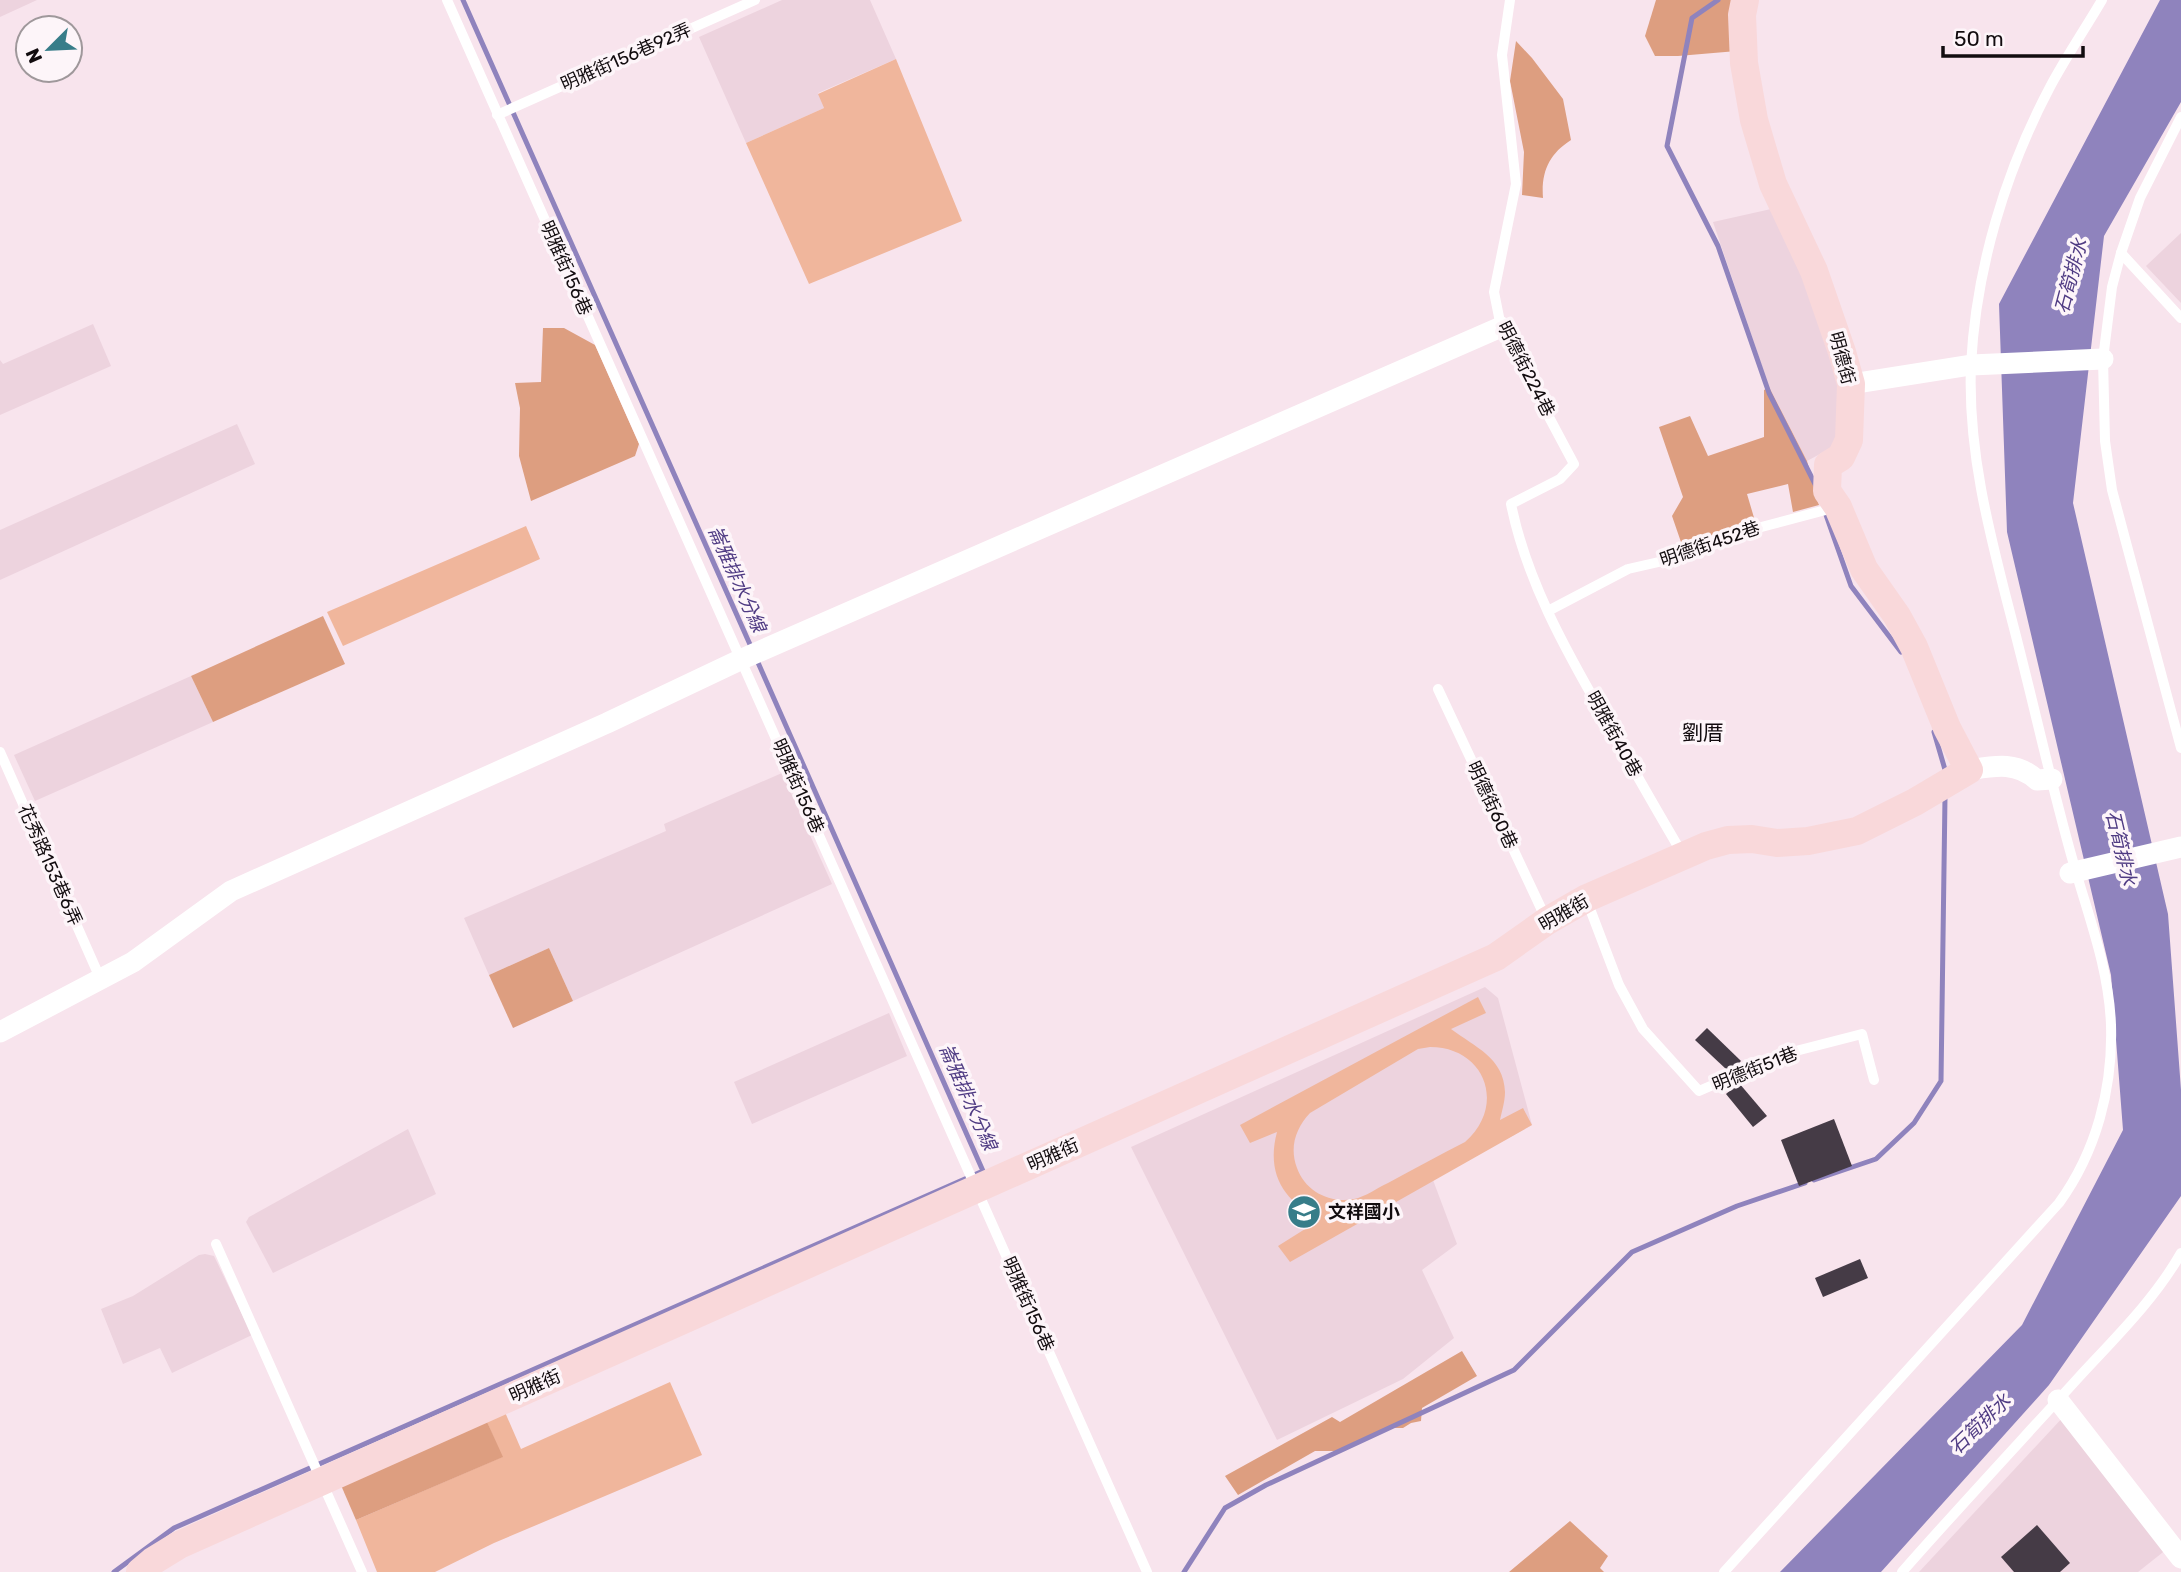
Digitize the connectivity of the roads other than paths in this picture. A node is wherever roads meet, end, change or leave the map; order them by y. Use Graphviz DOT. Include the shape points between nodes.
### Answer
graph roads {
  1 [pos="447,0"];
  2 [pos="755,0"];
  3 [pos="1510,0"];
  4 [pos="1745,0"];
  5 [pos="2102,0"];
  6 [pos="497,115"];
  7 [pos="2181,117"];
  8 [pos="2121,253"];
  9 [pos="2181,318"];
  10 [pos="1501,327"];
  11 [pos="2103,359"];
  12 [pos="1971,365"];
  13 [pos="1852,384"];
  14 [pos="1838,507"];
  15 [pos="1548,611"];
  16 [pos="742,659"];
  17 [pos="1438,689"];
  18 [pos="2181,748"];
  19 [pos="0,752"];
  20 [pos="1969,770"];
  21 [pos="2052,779"];
  22 [pos="2181,847"];
  23 [pos="1683,855"];
  24 [pos="2070,873"];
  25 [pos="1587,898"];
  26 [pos="1546,921"];
  27 [pos="100,978"];
  28 [pos="0,1032"];
  29 [pos="1874,1080"];
  30 [pos="976,1189"];
  31 [pos="216,1244"];
  32 [pos="2181,1253"];
  33 [pos="2058,1400"];
  34 [pos="321,1482"];
  35 [pos="2181,1558"];
  36 [pos="140,1572"];
  37 [pos="362,1572"];
  38 [pos="1147,1572"];
  39 [pos="1724,1572"];
  40 [pos="1902,1572"];
  1 -- 6 [label="lane, 明雅街156巷"];
  2 -- 6 [label="lane, 明雅街156巷92弄"];
  3 -- 10 [label="lane, 明德街224巷" via="1502,55 1516,184 1494,292"];
  4 -- 13 [label="street, 明德街" via="1744,63 1754,120 1773,184 1814,271"];
  5 -- 12 [label="lane" via="2051,86 2013,172 1988,252"];
  6 -- 16 [label="lane, 明雅街156巷"];
  7 -- 8 [label="lane" via="2152,172"];
  8 -- 9 [label="lane"];
  8 -- 11 [label="lane"];
  10 -- 15 [label="lane, 明德街224巷" via="1574,464 1560,479 1511,504 1516,532"];
  10 -- 16 [label="street"];
  11 -- 12 [label="street"];
  11 -- 18 [label="lane" via="2105,441 2112,490"];
  12 -- 13 [label="street"];
  12 -- 21 [label="lane" via="1973,429 1982,492"];
  13 -- 14 [label="street, 明德街" via="1849,440 1841,457 1828,464 1826,477 1827,491"];
  14 -- 15 [label="lane, 明德街452巷" via="1750,530 1685,556 1628,569"];
  14 -- 20 [label="street, 明德街" via="1864,569 1897,616 1924,667"];
  15 -- 23 [label="lane, 明雅街40巷"];
  16 -- 27 [label="street" via="231,891 133,961"];
  16 -- 30 [label="lane, 明雅街156巷"];
  17 -- 26 [label="lane, 明德街60巷"];
  19 -- 27 [label="lane, 花秀路153巷6弄"];
  20 -- 21 [label="street" via="2007,765 2037,780"];
  20 -- 23 [label="street, 明雅街" via="1857,831 1808,841 1728,841"];
  21 -- 39 [label="lane" via="2110,1003 2107,1085 2088,1155 2059,1203"];
  22 -- 24 [label="street"];
  23 -- 25 [label="street, 明雅街"];
  25 -- 26 [label="street, 明雅街"];
  25 -- 29 [label="lane, 明德街51巷" via="1619,985 1643,1029 1699,1091 1745,1070 1760,1070 1788,1052 1862,1034"];
  26 -- 30 [label="street, 明雅街" via="1496,957"];
  27 -- 28 [label="street"];
  30 -- 34 [label="street, 明雅街"];
  30 -- 38 [label="lane, 明雅街156巷"];
  31 -- 34 [label="lane"];
  32 -- 33 [label="lane" via="2148,1300"];
  33 -- 35 [label="street"];
  33 -- 40 [label="lane"];
  34 -- 36 [label="street, 明雅街" via="179,1545"];
  34 -- 37 [label="lane"];
}
